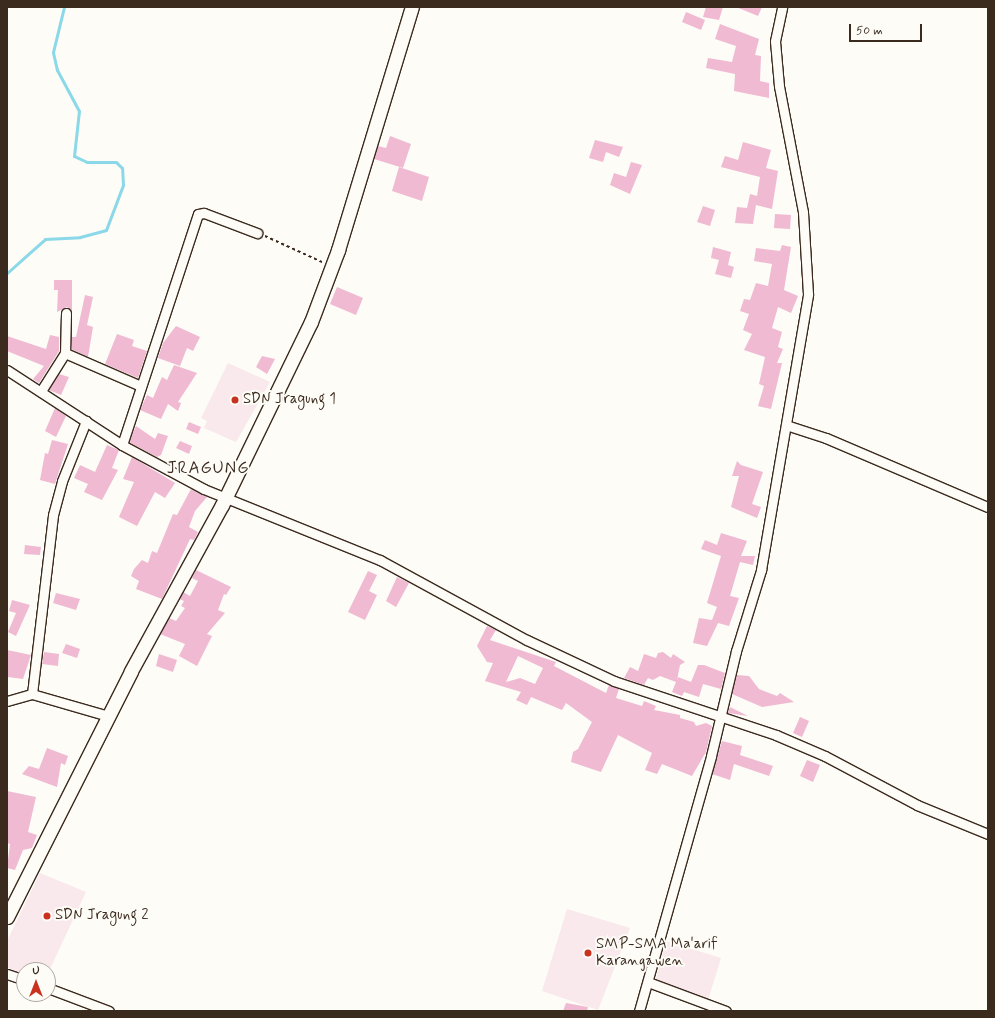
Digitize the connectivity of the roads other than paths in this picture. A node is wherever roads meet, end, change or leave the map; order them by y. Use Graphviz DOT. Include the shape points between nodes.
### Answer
graph roads {
  1 [pos="412,7"];
  2 [pos="782,7"];
  3 [pos="257,233"];
  4 [pos="66,313"];
  5 [pos="65,353"];
  6 [pos="7,370"];
  7 [pos="141,386"];
  8 [pos="41,391"];
  9 [pos="86,421"];
  10 [pos="786,425"];
  11 [pos="122,445"];
  12 [pos="227,496"];
  13 [pos="988,507"];
  14 [pos="32,694"];
  15 [pos="7,701"];
  16 [pos="722,715"];
  17 [pos="108,716"];
  18 [pos="988,834"];
  19 [pos="7,917"];
  20 [pos="648,982"];
  21 [pos="56,991"];
  22 [pos="109,1011"];
  23 [pos="640,1011"];
  24 [pos="726,1011"];
  1 -- 12 [label="main road" via="333,267 304,339"];
  2 -- 10 [label="street" via="775,41 802,212 808,294"];
  3 -- 7 [label="street" via="204,213 198,214"];
  4 -- 5 [label="street"];
  5 -- 7 [label="street"];
  5 -- 8 [label="street"];
  6 -- 8 [label="street"];
  7 -- 11 [label="street"];
  8 -- 9 [label="street"];
  9 -- 11 [label="street"];
  9 -- 14 [label="street" via="62,481 53,515"];
  10 -- 13 [label="street" via="826,438"];
  10 -- 16 [label="street" via="761,570 736,651"];
  11 -- 12 [label="street" via="204,489"];
  12 -- 16 [label="street" via="386,563 527,640 614,681"];
  12 -- 17 [label="main road"];
  14 -- 15 [label="street"];
  14 -- 17 [label="street"];
  16 -- 18 [label="street" via="818,753 917,805"];
  16 -- 20 [label="street"];
  17 -- 19 [label="main road"];
  20 -- 23 [label="street"];
  20 -- 24 [label="street"];
  21 -- 22 [label="street"];
}
